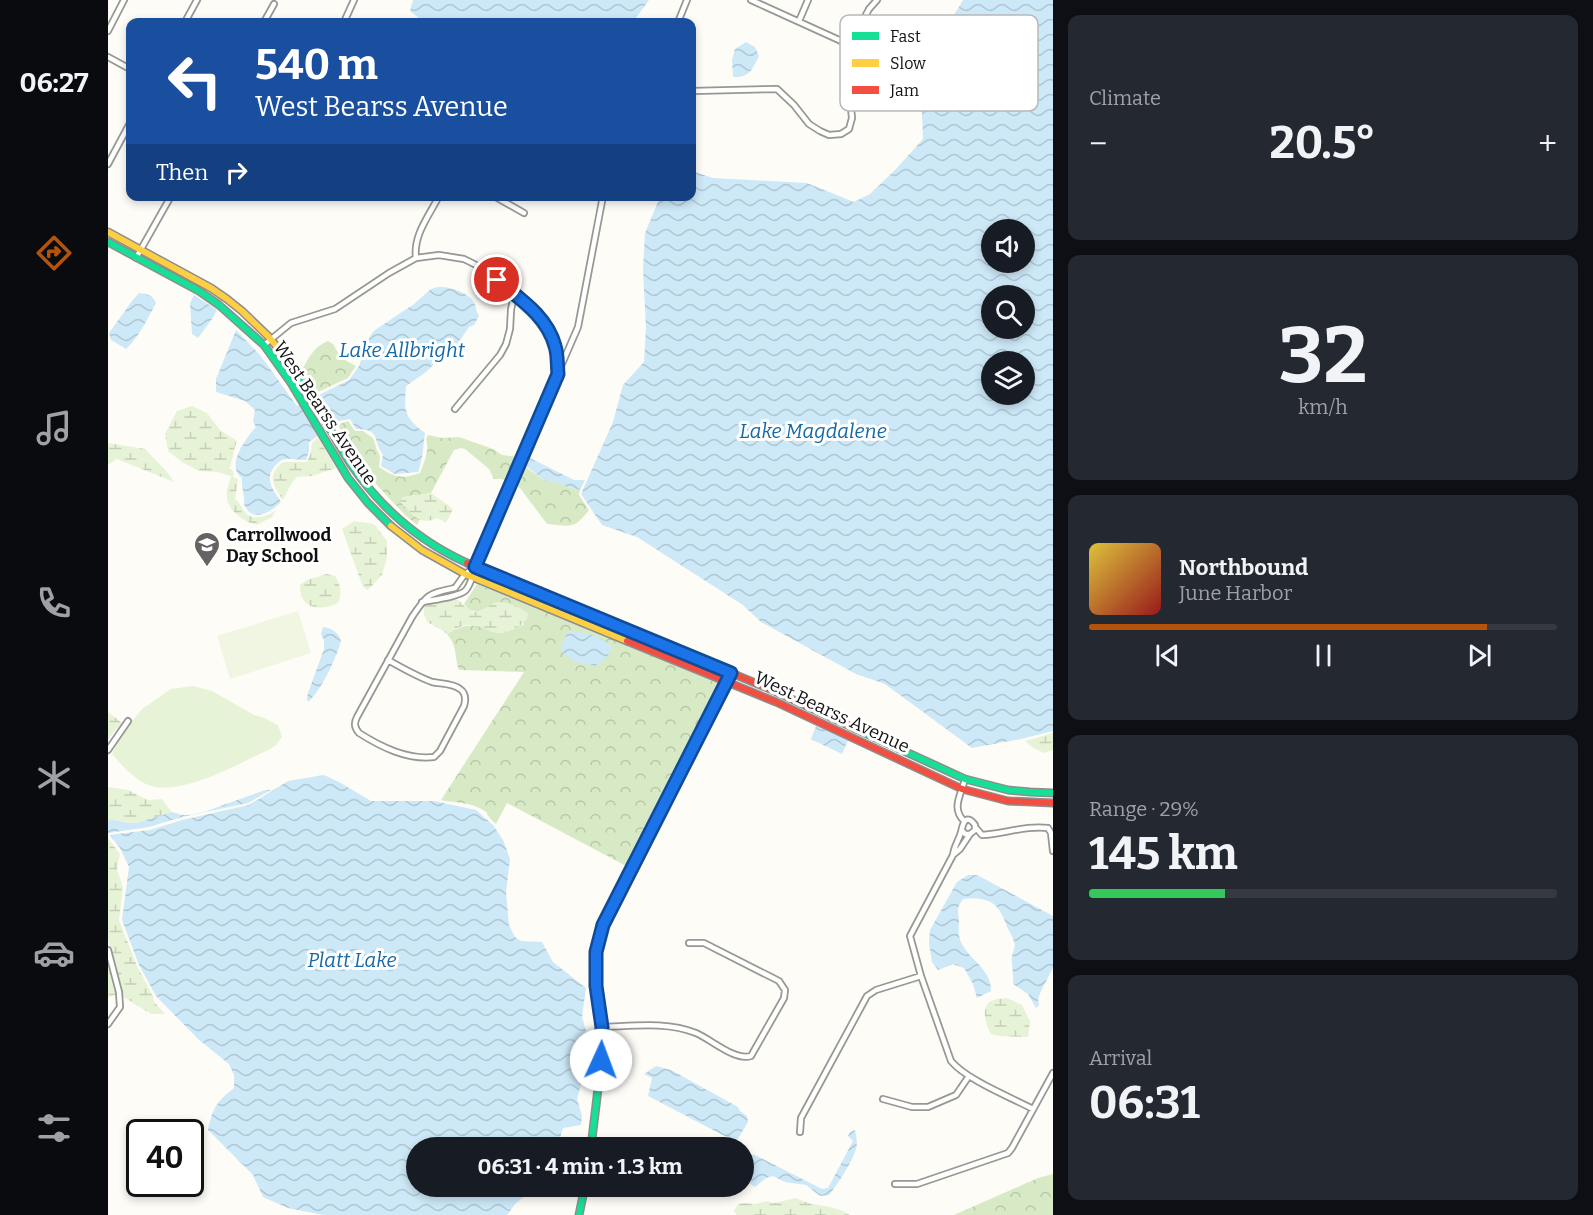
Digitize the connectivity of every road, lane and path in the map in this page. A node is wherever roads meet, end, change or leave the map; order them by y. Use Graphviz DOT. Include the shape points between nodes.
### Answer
graph roads {
  1 [pos="124,0"];
  2 [pos="197,0"];
  3 [pos="354,0"];
  4 [pos="687,0"];
  5 [pos="751,0"];
  6 [pos="808,0"];
  7 [pos="877,0"];
  8 [pos="274,4"];
  9 [pos="865,15"];
  10 [pos="187,18"];
  11 [pos="266,18"];
  12 [pos="346,18"];
  13 [pos="680,18"];
  14 [pos="799,21"];
  15 [pos="108,31"];
  16 [pos="840,40"];
  17 [pos="108,57"];
  18 [pos="126,67"];
  19 [pos="696,91"];
  20 [pos="851,111"];
  21 [pos="126,130"];
  22 [pos="108,164"];
  23 [pos="168,201"];
  24 [pos="436,201"];
  25 [pos="503,201"];
  26 [pos="602,201"];
  27 [pos="525,213"];
  28 [pos="108,232"];
  29 [pos="108,242"];
  30 [pos="141,250"];
  31 [pos="136,258"];
  32 [pos="416,258"];
  33 [pos="189,275"];
  34 [pos="184,284"];
  35 [pos="514,294"];
  36 [pos="272,339"];
  37 [pos="264,345"];
  38 [pos="570,347"];
  39 [pos="556,348"];
  40 [pos="558,374"];
  41 [pos="455,409"];
  42 [pos="365,484"];
  43 [pos="357,490"];
  44 [pos="475,567"];
  45 [pos="465,574"];
  46 [pos="473,577"];
  47 [pos="441,594"];
  48 [pos="388,660"];
  49 [pos="731,673"];
  50 [pos="727,681"];
  51 [pos="128,721"];
  52 [pos="108,750"];
  53 [pos="965,779"];
  54 [pos="962,789"];
  55 [pos="1053,793"];
  56 [pos="1053,803"];
  57 [pos="964,821"];
  58 [pos="976,828"];
  59 [pos="962,830"];
  60 [pos="970,834"];
  61 [pos="1053,851"];
  62 [pos="953,855"];
  63 [pos="689,943"];
  64 [pos="108,950"];
  65 [pos="921,976"];
  66 [pos="108,1024"];
  67 [pos="602,1027"];
  68 [pos="1053,1073"];
  69 [pos="969,1076"];
  70 [pos="883,1099"];
  71 [pos="1033,1109"];
  72 [pos="800,1132"];
  73 [pos="592,1137"];
  74 [pos="896,1184"];
  75 [pos="584,1197"];
  76 [pos="579,1215"];
  1 -- 15 [label="street"];
  2 -- 10 [label="street"];
  3 -- 12 [label="street"];
  4 -- 13 [label="street"];
  5 -- 14 [label="street"];
  6 -- 14 [label="street"];
  7 -- 9 [label="street"];
  8 -- 11 [label="street"];
  14 -- 16 [label="street"];
  17 -- 18 [label="street"];
  19 -- 20 [label="street" via="777,88 809,124 829,135 849,129"];
  21 -- 22 [label="street"];
  23 -- 30 [label="street"];
  24 -- 32 [label="street" via="417,238"];
  25 -- 27 [label="street"];
  26 -- 38 [label="street" via="583,308"];
  28 -- 30 [label="main road, West Bearss Avenue"];
  29 -- 31 [label="main road, West Bearss Avenue"];
  30 -- 31 [label="street"];
  30 -- 33 [label="main road, West Bearss Avenue"];
  31 -- 34 [label="main road, West Bearss Avenue"];
  32 -- 35 [label="street" via="440,255 464,259"];
  32 -- 36 [label="street" via="335,309 291,324"];
  33 -- 34 [label="street"];
  33 -- 36 [label="main road, West Bearss Avenue" via="227,299"];
  34 -- 37 [label="main road, West Bearss Avenue" via="219,305"];
  35 -- 39 [label="street" via="548,326"];
  35 -- 41 [label="street" via="506,344"];
  36 -- 37 [label="street"];
  36 -- 42 [label="main road, West Bearss Avenue"];
  37 -- 43 [label="main road, West Bearss Avenue"];
  38 -- 39 [label="street"];
  38 -- 40 [label="street"];
  39 -- 40 [label="street"];
  40 -- 44 [label="street"];
  42 -- 43 [label="street"];
  42 -- 44 [label="main road, West Bearss Avenue" via="407,527"];
  43 -- 45 [label="main road, West Bearss Avenue" via="401,535"];
  44 -- 45 [label="street"];
  44 -- 46 [label="street"];
  44 -- 49 [label="main road, West Bearss Avenue"];
  45 -- 46 [label="main road, West Bearss Avenue"];
  45 -- 47 [label="street" via="455,588"];
  46 -- 47 [label="street" via="461,594"];
  46 -- 50 [label="main road, West Bearss Avenue"];
  47 -- 48 [label="street" via="429,594 422,602"];
  48 -- 48 [label="street" via="464,693 464,706 437,755 406,755 354,731 357,717"];
  49 -- 50 [label="main road"];
  49 -- 53 [label="main road, West Bearss Avenue"];
  50 -- 54 [label="main road, West Bearss Avenue"];
  50 -- 67 [label="main road" via="603,925 596,952"];
  51 -- 52 [label="street"];
  53 -- 54 [label="street"];
  53 -- 55 [label="main road, West Bearss Avenue" via="1009,790"];
  54 -- 56 [label="main road, West Bearss Avenue" via="1008,801"];
  54 -- 57 [label="street" via="957,807"];
  57 -- 58 [label="street" via="972,821"];
  57 -- 59 [label="street"];
  58 -- 60 [label="street"];
  58 -- 61 [label="street" via="982,835 1048,828"];
  59 -- 60 [label="street"];
  59 -- 62 [label="street"];
  60 -- 62 [label="street"];
  62 -- 65 [label="street" via="910,936"];
  63 -- 67 [label="street" via="704,943 779,981 785,990 751,1056 735,1055 695,1033 670,1025"];
  64 -- 66 [label="street" via="120,1007"];
  65 -- 69 [label="street" via="951,1061"];
  65 -- 72 [label="street" via="867,996 801,1118"];
  67 -- 73 [label="main road"];
  68 -- 71 [label="street"];
  69 -- 70 [label="street" via="956,1095 928,1107"];
  69 -- 71 [label="street"];
  71 -- 74 [label="street" via="1008,1153 917,1185"];
  75 -- 76 [label="main road"];
}
